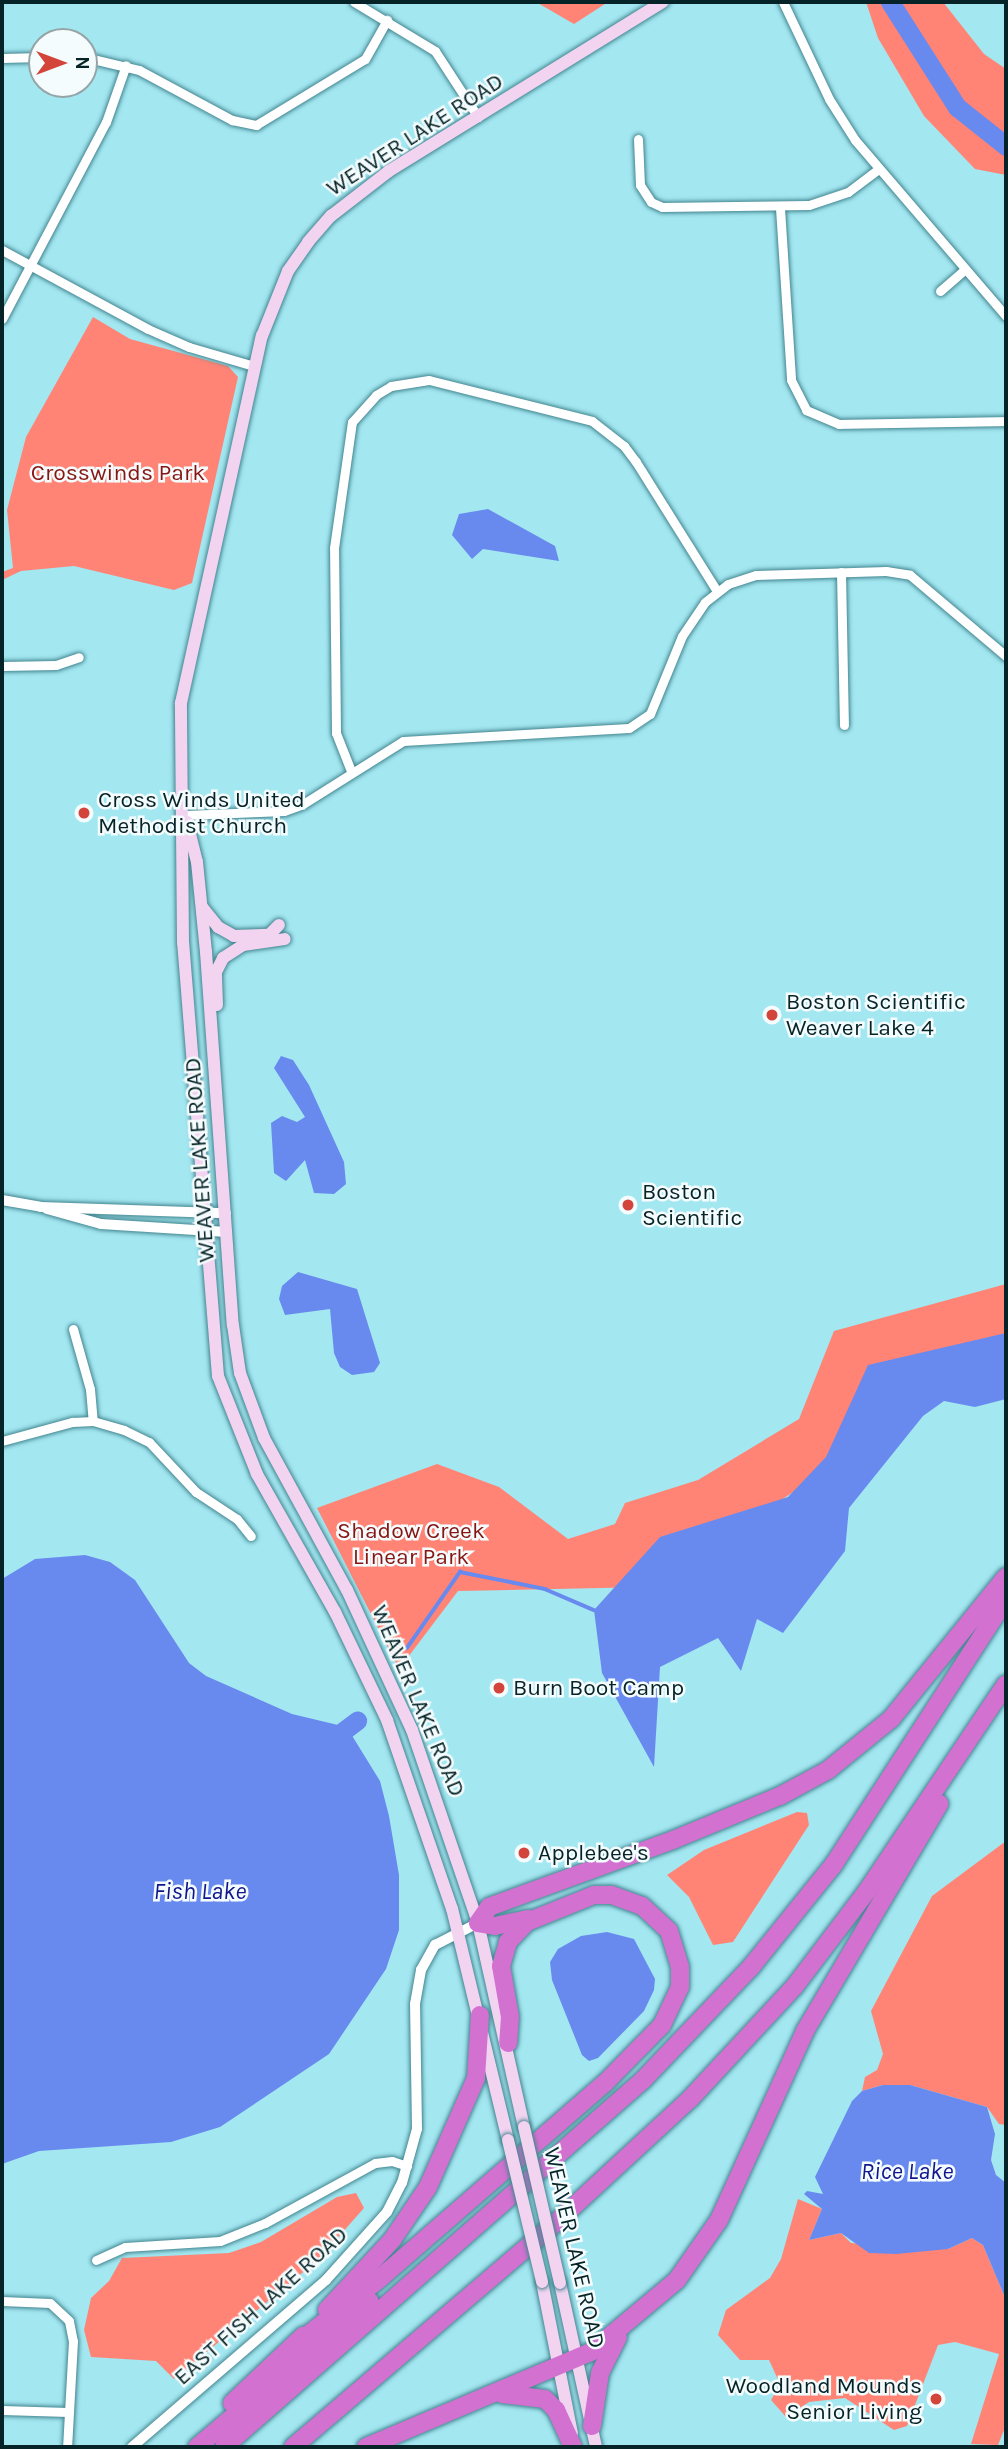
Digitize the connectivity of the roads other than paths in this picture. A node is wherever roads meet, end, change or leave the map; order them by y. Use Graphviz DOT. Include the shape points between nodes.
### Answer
graph roads {
  1 [pos="354,2"];
  2 [pos="663,2"];
  3 [pos="783,2"];
  4 [pos="387,20"];
  5 [pos="28,57"];
  6 [pos="2,58"];
  7 [pos="98,60"];
  8 [pos="126,65"];
  9 [pos="478,117"];
  10 [pos="638,139"];
  11 [pos="878,169"];
  12 [pos="780,208"];
  13 [pos="2,250"];
  14 [pos="29,266"];
  15 [pos="965,269"];
  16 [pos="940,291"];
  17 [pos="1006,315"];
  18 [pos="2,320"];
  19 [pos="254,366"];
  20 [pos="1006,421"];
  21 [pos="841,572"];
  22 [pos="717,591"];
  23 [pos="1006,656"];
  24 [pos="79,657"];
  25 [pos="2,666"];
  26 [pos="844,725"];
  27 [pos="351,771"];
  28 [pos="185,815"];
  29 [pos="201,906"];
  30 [pos="279,925"];
  31 [pos="285,939"];
  32 [pos="212,1033"];
  33 [pos="2,1200"];
  34 [pos="41,1206"];
  35 [pos="202,1211"];
  36 [pos="226,1213"];
  37 [pos="204,1228"];
  38 [pos="227,1232"];
  39 [pos="73,1329"];
  40 [pos="93,1421"];
  41 [pos="2,1441"];
  42 [pos="251,1536"];
  43 [pos="1006,1577"];
  44 [pos="1006,1599"];
  45 [pos="1006,1684"];
  46 [pos="996,1700"];
  47 [pos="594,1895"];
  48 [pos="537,1916"];
  49 [pos="478,1923"];
  50 [pos="457,1931"];
  51 [pos="480,2015"];
  52 [pos="508,2043"];
  53 [pos="407,2166"];
  54 [pos="96,2260"];
  55 [pos="2,2301"];
  56 [pos="626,2326"];
  57 [pos="296,2344"];
  58 [pos="579,2358"];
  59 [pos="560,2368"];
  60 [pos="495,2394"];
  61 [pos="2,2410"];
  62 [pos="68,2412"];
  63 [pos="592,2427"];
  64 [pos="66,2447"];
  65 [pos="132,2447"];
  66 [pos="184,2447"];
  67 [pos="197,2447"];
  68 [pos="224,2447"];
  69 [pos="293,2447"];
  70 [pos="366,2447"];
  71 [pos="573,2447"];
  72 [pos="596,2447"];
  1 -- 4 [label="street"];
  2 -- 9 [label="main road, WEAVER LAKE ROAD"];
  3 -- 11 [label="street" via="835,109"];
  4 -- 8 [label="street" via="365,59 256,125 242,124"];
  4 -- 9 [label="street" via="435,51"];
  5 -- 6 [label="street"];
  7 -- 8 [label="street"];
  8 -- 14 [label="street" via="106,122"];
  9 -- 19 [label="main road, WEAVER LAKE ROAD" via="389,171 331,216 288,271 273,302"];
  10 -- 12 [label="street" via="640,185 651,202 662,207"];
  11 -- 12 [label="street" via="848,192 827,201"];
  11 -- 15 [label="street"];
  12 -- 20 [label="street" via="791,380 806,410 839,424"];
  13 -- 14 [label="street"];
  14 -- 18 [label="street"];
  14 -- 19 [label="street" via="158,333"];
  15 -- 16 [label="street"];
  15 -- 17 [label="street"];
  19 -- 28 [label="main road, WEAVER LAKE ROAD" via="185,672 181,737"];
  21 -- 22 [label="street" via="756,575"];
  21 -- 23 [label="street" via="910,575"];
  21 -- 26 [label="street"];
  22 -- 27 [label="street" via="682,636 650,714 629,728 417,739 389,746"];
  22 -- 27 [label="street" via="630,454 592,421 429,380 391,386 376,395 352,422 334,548 336,733"];
  24 -- 25 [label="street" via="56,665"];
  27 -- 28 [label="street" via="322,794 284,811"];
  28 -- 29 [label="main road, WEAVER LAKE ROAD" via="197,862"];
  28 -- 35 [label="main road, WEAVER LAKE ROAD" via="180,865"];
  29 -- 30 [label="main road" via="218,927 234,936 269,935"];
  29 -- 32 [label="main road, WEAVER LAKE ROAD"];
  31 -- 32 [label="main road" via="243,945 223,958 216,972 218,1000"];
  32 -- 36 [label="main road, WEAVER LAKE ROAD"];
  33 -- 34 [label="street"];
  34 -- 35 [label="street"];
  34 -- 37 [label="street" via="101,1224"];
  35 -- 36 [label="street"];
  35 -- 37 [label="main road, WEAVER LAKE ROAD"];
  36 -- 38 [label="main road, WEAVER LAKE ROAD"];
  37 -- 38 [label="street"];
  37 -- 50 [label="main road, WEAVER LAKE ROAD" via="212,1336 228,1411 375,1693 423,1821"];
  38 -- 49 [label="main road, WEAVER LAKE ROAD" via="237,1360 250,1404 387,1672 445,1819"];
  39 -- 40 [label="street" via="90,1389"];
  40 -- 41 [label="street"];
  40 -- 42 [label="street" via="149,1442 196,1492 237,1519"];
  43 -- 49 [label="highway" via="891,1718 828,1770 780,1796 674,1840 489,1908"];
  44 -- 68 [label="highway" via="834,1864 751,1966 643,2080"];
  45 -- 46 [label="highway"];
  46 -- 56 [label="highway" via="805,2031 708,2239 677,2280"];
  46 -- 69 [label="highway" via="867,1891 795,1986 690,2099 562,2217"];
  47 -- 48 [label="highway"];
  47 -- 57 [label="highway" via="627,1898 657,1916 669,1931 680,1967 674,2008 605,2083 377,2281"];
  47 -- 67 [label="highway" via="622,1888 645,1896 679,1931 688,1970 687,1999 674,2026 570,2130"];
  48 -- 49 [label="highway" via="495,1926"];
  48 -- 52 [label="highway" via="519,1928 502,1956"];
  49 -- 50 [label="street, EAST FISH LAKE ROAD"];
  49 -- 52 [label="main road, WEAVER LAKE ROAD"];
  50 -- 51 [label="main road, WEAVER LAKE ROAD"];
  50 -- 53 [label="street, EAST FISH LAKE ROAD" via="435,1945 418,1977 418,2116"];
  51 -- 57 [label="highway" via="476,2078 428,2187 392,2240"];
  51 -- 59 [label="main road, WEAVER LAKE ROAD, bridge"];
  52 -- 58 [label="main road, WEAVER LAKE ROAD, bridge"];
  53 -- 54 [label="street" via="392,2161 375,2163 265,2223 220,2241 125,2247"];
  53 -- 65 [label="street, EAST FISH LAKE ROAD" via="387,2212 345,2262"];
  55 -- 62 [label="street" via="40,2301 65,2313 73,2342"];
  56 -- 58 [label="highway"];
  56 -- 63 [label="highway" via="602,2366"];
  57 -- 66 [label="highway"];
  58 -- 59 [label="highway"];
  58 -- 63 [label="main road, WEAVER LAKE ROAD"];
  59 -- 60 [label="highway"];
  59 -- 71 [label="main road, WEAVER LAKE ROAD"];
  60 -- 70 [label="highway"];
  60 -- 71 [label="highway" via="545,2399 556,2410"];
  61 -- 62 [label="street"];
  62 -- 64 [label="street"];
  63 -- 72 [label="main road, WEAVER LAKE ROAD"];
}
